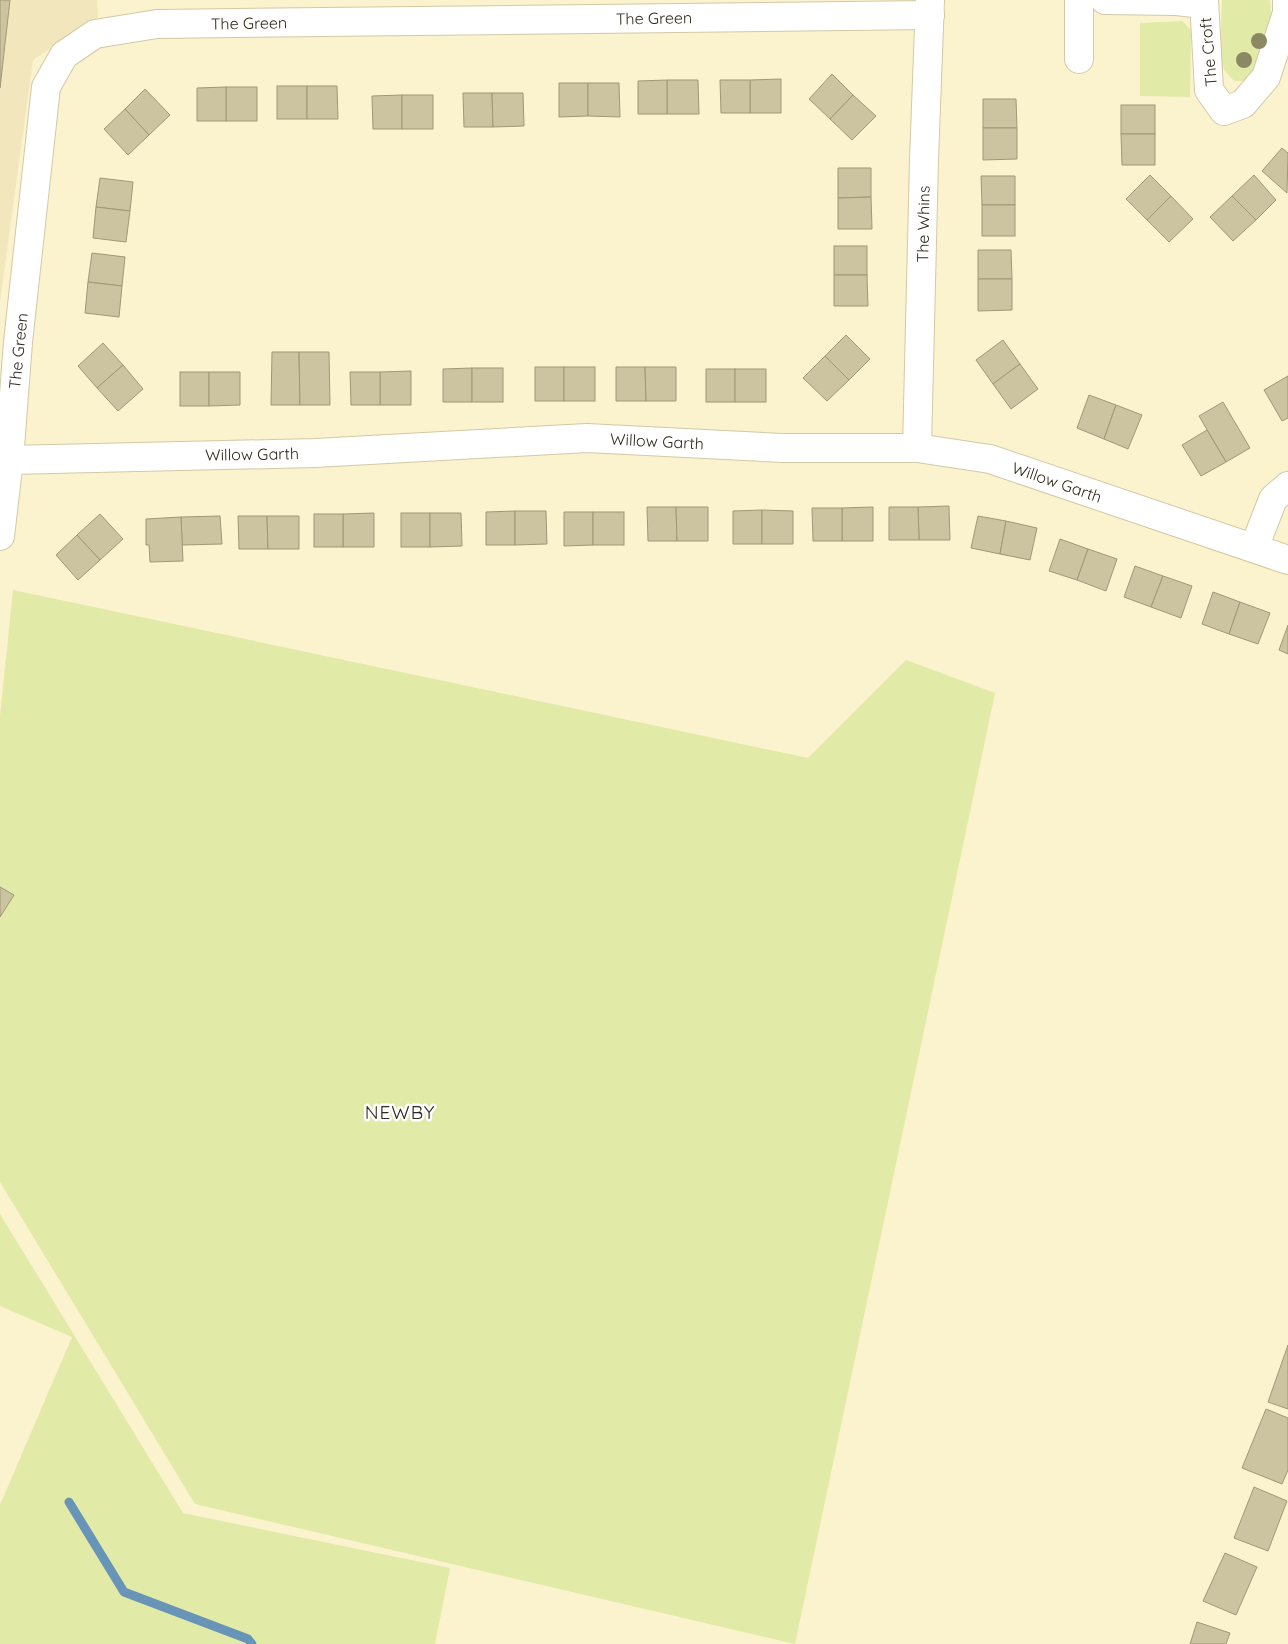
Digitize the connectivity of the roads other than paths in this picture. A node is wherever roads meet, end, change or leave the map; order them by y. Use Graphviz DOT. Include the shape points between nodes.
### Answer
graph roads {
  1 [pos="1079,0"];
  2 [pos="1105,0"];
  3 [pos="1288,0"];
  4 [pos="1204,2"];
  5 [pos="930,8"];
  6 [pos="433,10"];
  7 [pos="1079,59"];
  8 [pos="8,359"];
  9 [pos="917,448"];
  10 [pos="8,460"];
  11 [pos="1288,486"];
  12 [pos="1,532"];
  13 [pos="1254,548"];
  14 [pos="1288,560"];
  1 -- 7 [label="street"];
  2 -- 4 [label="street, The Croft"];
  3 -- 4 [label="street, The Croft" via="1287,13 1266,77 1243,104 1224,111 1208,90"];
  5 -- 6 [label="street, The Green"];
  5 -- 9 [label="street, The Whins"];
  6 -- 8 [label="street, The Green" via="157,24 95,34 64,55 46,87"];
  8 -- 10 [label="street, The Green"];
  9 -- 10 [label="street, Willow Garth" via="782,448 587,438 315,453"];
  9 -- 13 [label="street, Willow Garth" via="990,459"];
  10 -- 12 [label="street, The Green"];
  11 -- 13 [label="street" via="1273,499"];
  13 -- 14 [label="street, Willow Garth"];
}
